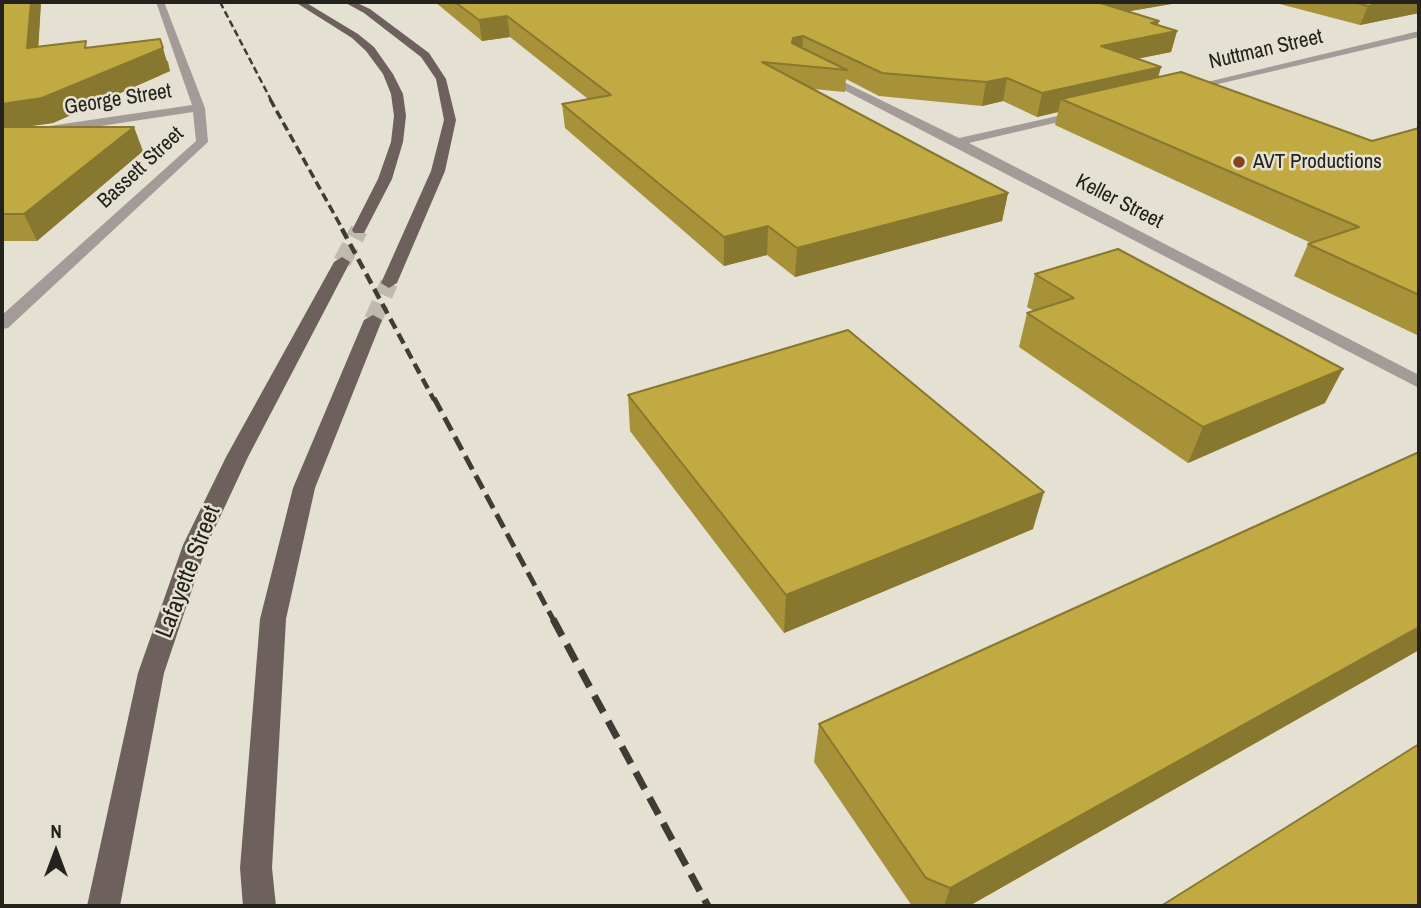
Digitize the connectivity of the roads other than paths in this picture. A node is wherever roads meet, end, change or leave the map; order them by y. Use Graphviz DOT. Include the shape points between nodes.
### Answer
graph roads {
  1 [pos="160,2"];
  2 [pos="299,2"];
  3 [pos="348,2"];
  4 [pos="1419,34"];
  5 [pos="809,69"];
  6 [pos="1168,93"];
  7 [pos="199,107"];
  8 [pos="1102,108"];
  9 [pos="2,137"];
  10 [pos="957,142"];
  11 [pos="359,230"];
  12 [pos="342,262"];
  13 [pos="389,284"];
  14 [pos="373,320"];
  15 [pos="2,324"];
  16 [pos="1419,382"];
  17 [pos="103,906"];
  18 [pos="258,906"];
  1 -- 7 [label="street, Bassett Street"];
  2 -- 11 [label="main road" via="370,49 397,94 397,142 385,179"];
  3 -- 13 [label="main road" via="425,54 441,79 450,120 438,172"];
  4 -- 6 [label="street, Nuttman Street"];
  5 -- 10 [label="street, Keller Street"];
  7 -- 9 [label="street, George Street"];
  7 -- 15 [label="street, Bassett Street" via="202,142"];
  8 -- 10 [label="street"];
  10 -- 16 [label="street, Keller Street"];
  12 -- 17 [label="main road, Lafayette Street" via="195,545 151,673"];
  14 -- 18 [label="main road" via="304,488 273,619 256,868"];
}
